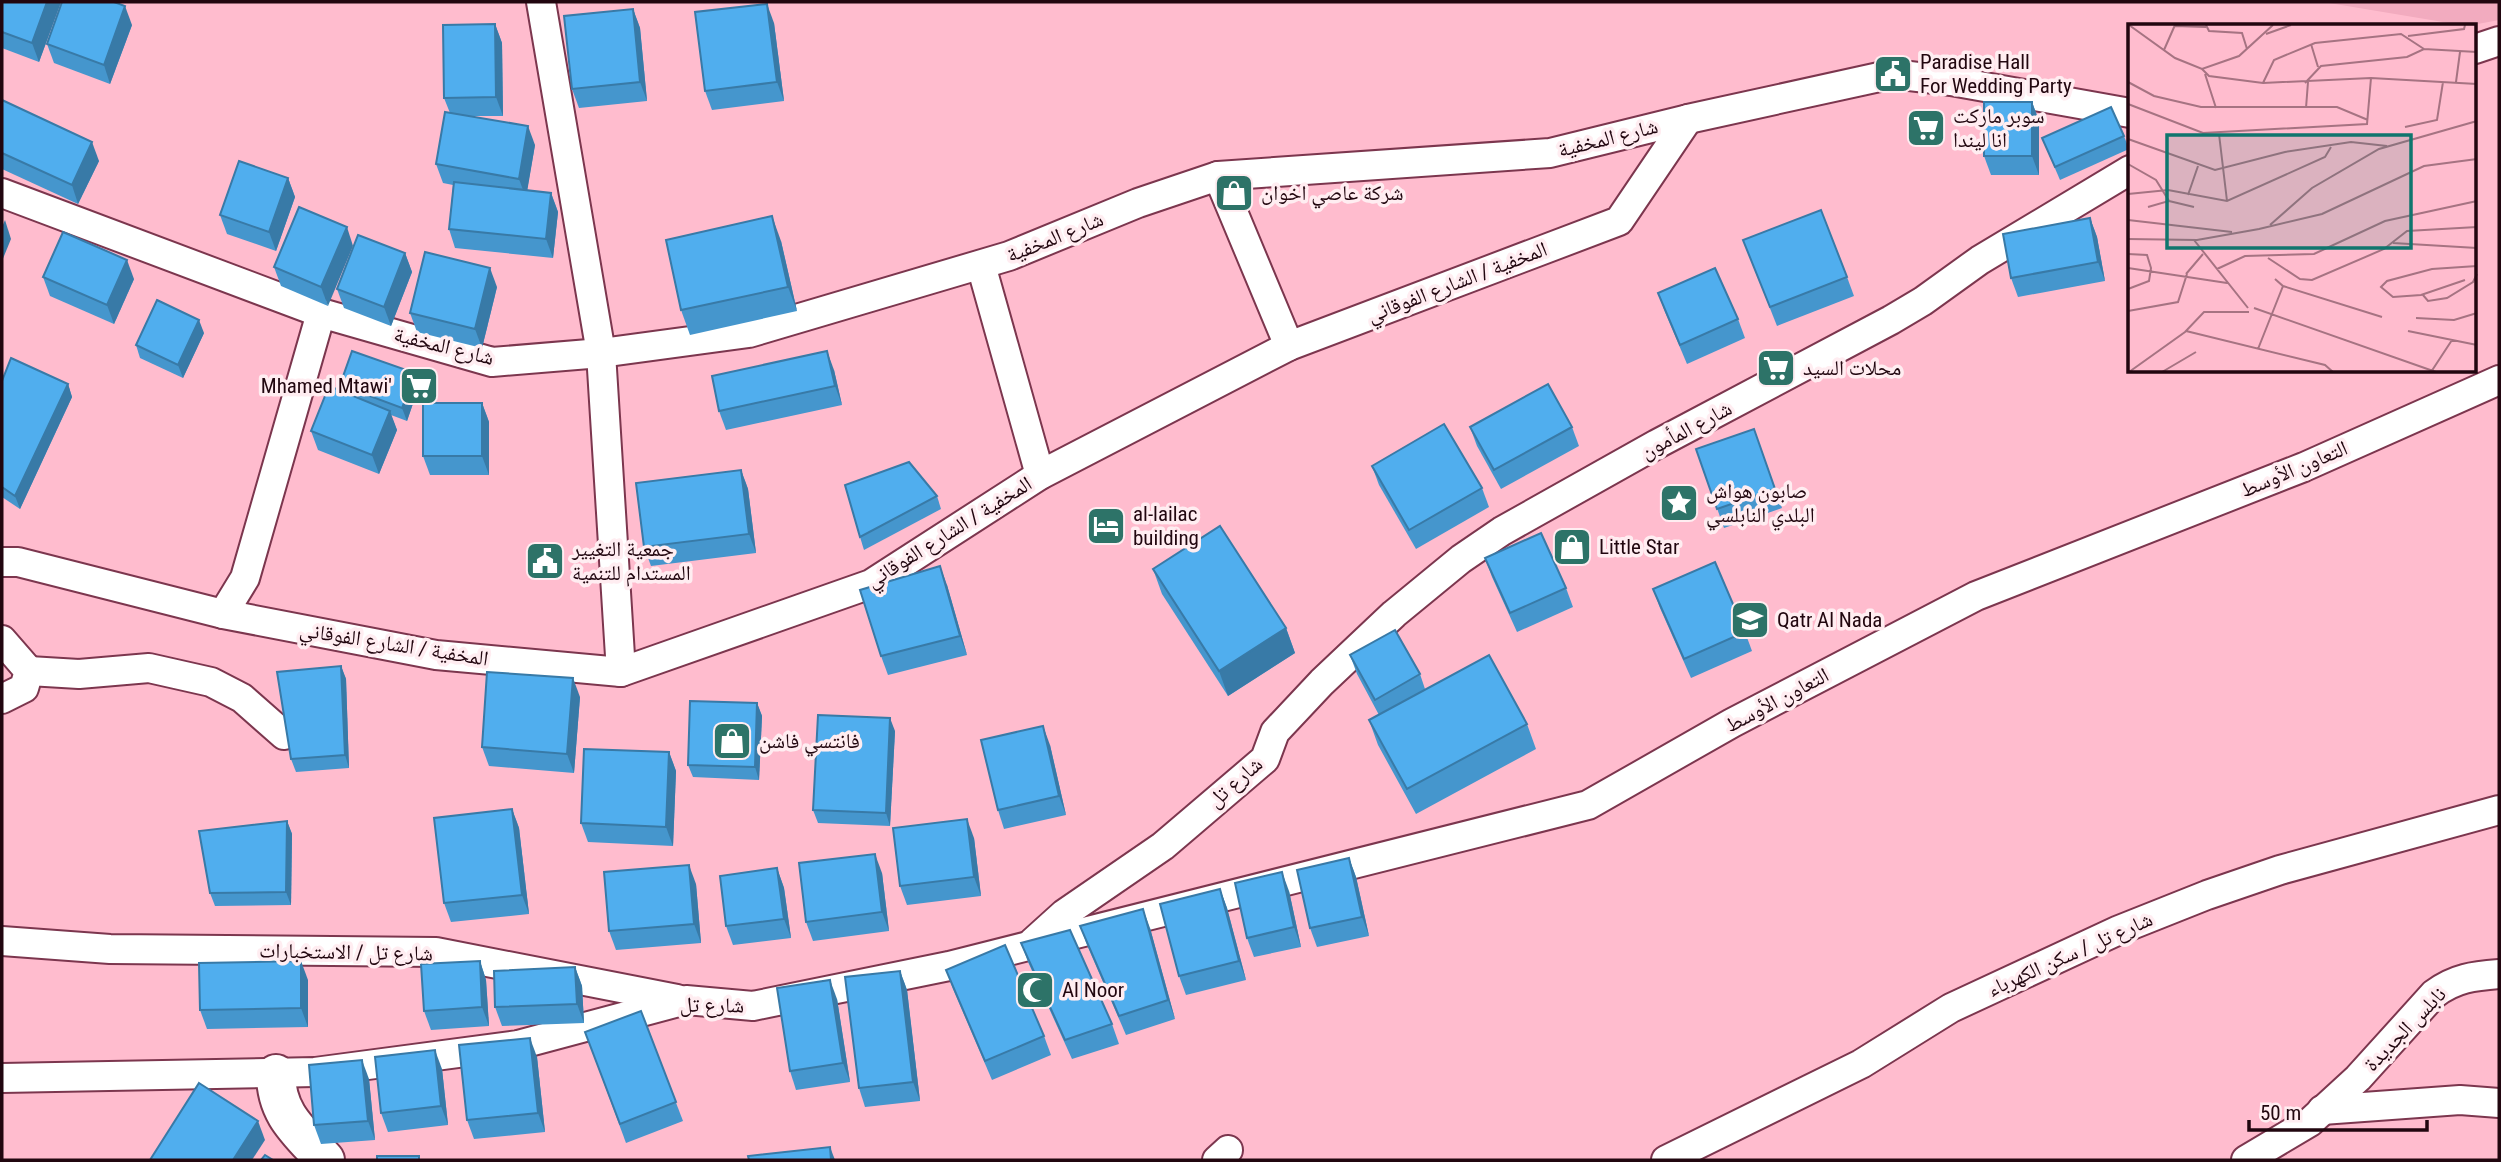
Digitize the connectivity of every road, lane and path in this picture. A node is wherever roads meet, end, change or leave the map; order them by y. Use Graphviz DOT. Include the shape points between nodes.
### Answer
graph roads {
  1 [pos="541,2"];
  2 [pos="2499,41"];
  3 [pos="2476,49"];
  4 [pos="2128,113"];
  5 [pos="1688,118"];
  6 [pos="2128,171"];
  7 [pos="1217,176"];
  8 [pos="2,192"];
  9 [pos="981,265"];
  10 [pos="321,313"];
  11 [pos="1289,346"];
  12 [pos="601,353"];
  13 [pos="2499,380"];
  14 [pos="1040,475"];
  15 [pos="2,562"];
  16 [pos="223,614"];
  17 [pos="2,640"];
  18 [pos="29,671"];
  19 [pos="621,672"];
  20 [pos="2,699"];
  21 [pos="1275,732"];
  22 [pos="285,735"];
  23 [pos="2499,810"];
  24 [pos="2,941"];
  25 [pos="1031,944"];
  26 [pos="2499,974"];
  27 [pos="686,1000"];
  28 [pos="276,1074"];
  29 [pos="2,1078"];
  30 [pos="2499,1102"];
  31 [pos="2322,1110"];
  32 [pos="326,1160"];
  33 [pos="1666,1160"];
  34 [pos="2246,1160"];
  1 -- 12 [label="street"];
  2 -- 3 [label="street"];
  4 -- 5 [label="street, شارع المخفية" via="1893,74"];
  5 -- 7 [label="street, شارع المخفية" via="1550,153"];
  5 -- 11 [label="street, المخفية / الشارع الفوقاني" via="1619,221"];
  6 -- 21 [label="street, شارع المأمون" via="1891,320 1488,540 1386,621"];
  7 -- 9 [label="street, شارع المخفية"];
  7 -- 11 [label="street"];
  8 -- 10 [label="street, شارع المخفية"];
  9 -- 12 [label="street, شارع المخفية" via="749,333"];
  9 -- 14 [label="street"];
  10 -- 12 [label="street, شارع المخفية" via="492,362"];
  10 -- 16 [label="street" via="245,578"];
  11 -- 14 [label="street, المخفية / الشارع الفوقاني"];
  12 -- 19 [label="street"];
  13 -- 25 [label="street, التعاون الأوسط" via="2304,467 1976,596 1732,723 1588,805"];
  14 -- 19 [label="street, المخفية / الشارع الفوقاني" via="871,584"];
  15 -- 16 [label="street, المخفية / الشارع الفوقاني" via="18,562"];
  16 -- 19 [label="street, المخفية / الشارع الفوقاني" via="436,656"];
  17 -- 18 [label="street"];
  18 -- 20 [label="street" via="24,688"];
  18 -- 22 [label="street" via="79,674 149,668 211,682 242,698"];
  21 -- 25 [label="street, شارع تل" via="1265,759 1163,846 1064,914"];
  23 -- 33 [label="street, شارع تل / سكن الكهرباء" via="2280,870 2119,930 1951,1008 1861,1064"];
  24 -- 27 [label="street, شارع تل / الاستخبارات" via="110,949 436,953"];
  25 -- 27 [label="street, شارع تل" via="753,1006"];
  26 -- 31 [label="street, نابلس الجديدة" via="2460,979 2434,994 2358,1078"];
  27 -- 28 [label="street, شارع تل" via="518,1045"];
  28 -- 29 [label="street, شارع تل"];
  28 -- 32 [label="street" via="283,1112"];
  30 -- 31 [label="street, نابلس الجديدة" via="2460,1100"];
  31 -- 34 [label="street, نابلس الجديدة"];
}
